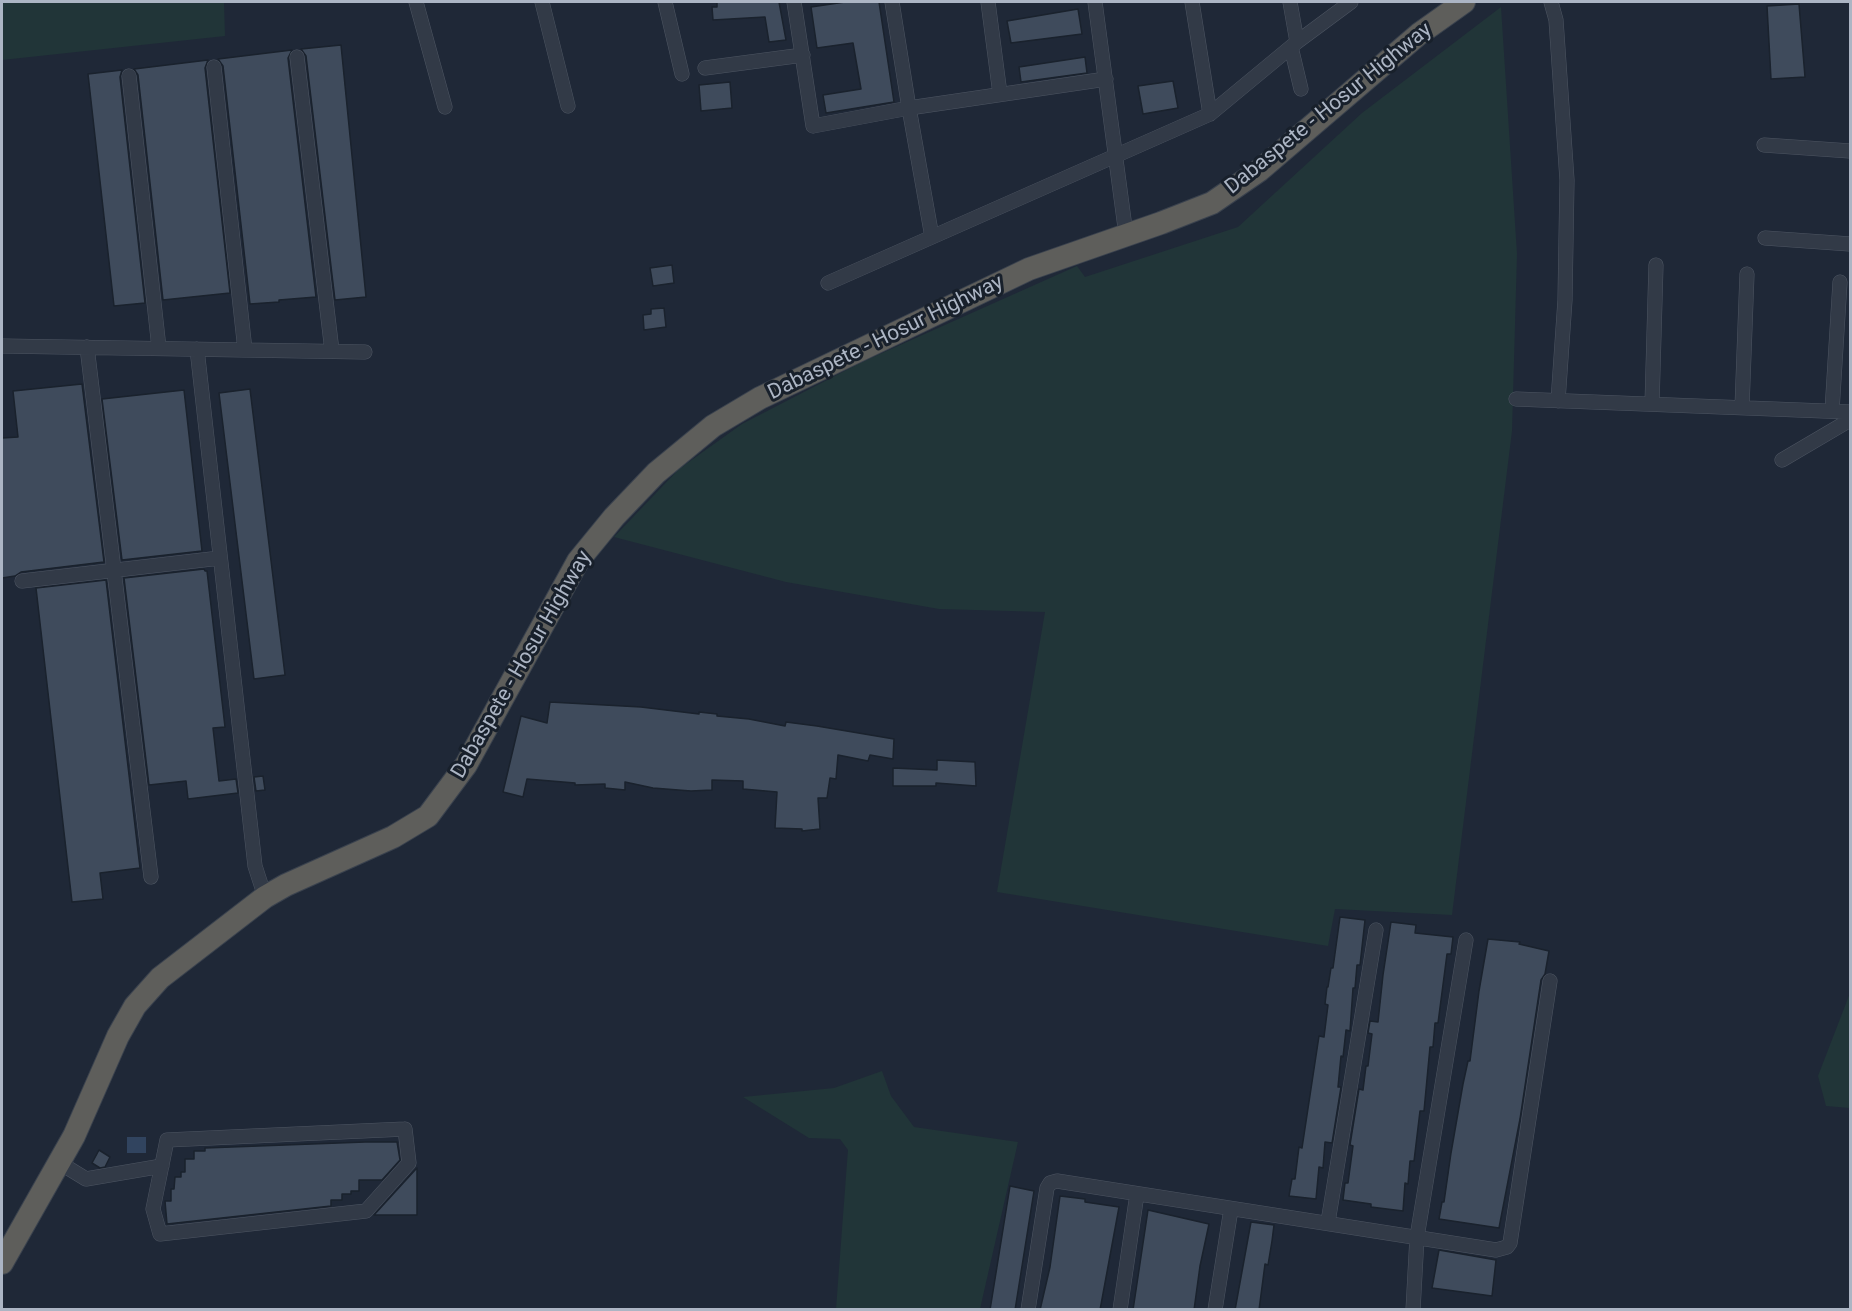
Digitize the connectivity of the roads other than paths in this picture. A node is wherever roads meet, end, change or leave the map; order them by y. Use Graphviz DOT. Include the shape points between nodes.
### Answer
graph roads {
  1 [pos="416,2"];
  2 [pos="542,2"];
  3 [pos="665,2"];
  4 [pos="794,2"];
  5 [pos="892,2"];
  6 [pos="988,2"];
  7 [pos="1095,2"];
  8 [pos="1192,2"];
  9 [pos="1290,2"];
  10 [pos="1350,2"];
  11 [pos="1464,2"];
  12 [pos="1551,2"];
  13 [pos="1294,44"];
  14 [pos="802,55"];
  15 [pos="297,57"];
  16 [pos="214,67"];
  17 [pos="705,68"];
  18 [pos="682,74"];
  19 [pos="129,76"];
  20 [pos="1106,79"];
  21 [pos="1301,89"];
  22 [pos="1000,94"];
  23 [pos="445,106"];
  24 [pos="568,106"];
  25 [pos="909,108"];
  26 [pos="1210,114"];
  27 [pos="1764,145"];
  28 [pos="1851,151"];
  29 [pos="1114,158"];
  30 [pos="1126,236"];
  31 [pos="932,237"];
  32 [pos="1765,238"];
  33 [pos="1851,244"];
  34 [pos="1656,265"];
  35 [pos="1747,274"];
  36 [pos="1840,282"];
  37 [pos="828,283"];
  38 [pos="2,346"];
  39 [pos="87,347"];
  40 [pos="159,348"];
  41 [pos="197,349"];
  42 [pos="245,350"];
  43 [pos="332,351"];
  44 [pos="365,352"];
  45 [pos="1516,399"];
  46 [pos="1558,401"];
  47 [pos="1652,404"];
  48 [pos="1742,407"];
  49 [pos="1832,411"];
  50 [pos="1851,412"];
  51 [pos="1851,420"];
  52 [pos="1782,460"];
  53 [pos="220,558"];
  54 [pos="114,570"];
  55 [pos="22,580"];
  56 [pos="151,877"];
  57 [pos="265,897"];
  58 [pos="1376,930"];
  59 [pos="1466,940"];
  60 [pos="1550,981"];
  61 [pos="60,1163"];
  62 [pos="162,1166"];
  63 [pos="1137,1194"];
  64 [pos="1231,1209"];
  65 [pos="1328,1222"];
  66 [pos="1417,1237"];
  67 [pos="2,1263"];
  68 [pos="1028,1310"];
  69 [pos="1120,1310"];
  70 [pos="1215,1310"];
  71 [pos="1413,1310"];
  1 -- 23 [label="street"];
  2 -- 24 [label="street"];
  3 -- 18 [label="street"];
  4 -- 14 [label="street"];
  5 -- 25 [label="street"];
  6 -- 22 [label="street"];
  7 -- 20 [label="street"];
  8 -- 26 [label="street"];
  9 -- 13 [label="street"];
  10 -- 13 [label="street"];
  11 -- 30 [label="highway, Dabaspete - Hosur Highway" via="1419,34 1260,170 1212,203"];
  12 -- 46 [label="street" via="1556,20 1567,180"];
  13 -- 21 [label="street"];
  13 -- 26 [label="street"];
  14 -- 17 [label="street"];
  14 -- 25 [label="street" via="813,126"];
  15 -- 43 [label="street"];
  16 -- 42 [label="street"];
  19 -- 40 [label="street"];
  20 -- 22 [label="street"];
  20 -- 29 [label="street"];
  22 -- 25 [label="street"];
  25 -- 31 [label="street"];
  26 -- 29 [label="street"];
  27 -- 28 [label="street"];
  29 -- 30 [label="street"];
  29 -- 31 [label="street"];
  30 -- 57 [label="highway, Dabaspete - Hosur Highway" via="1029,269 760,398 713,426 656,473 578,561 466,765 428,816 393,837"];
  31 -- 37 [label="street"];
  32 -- 33 [label="street"];
  34 -- 47 [label="street"];
  35 -- 48 [label="street"];
  36 -- 49 [label="street"];
  38 -- 39 [label="street"];
  39 -- 40 [label="street"];
  39 -- 54 [label="street"];
  40 -- 41 [label="street"];
  41 -- 42 [label="street"];
  41 -- 53 [label="street"];
  42 -- 43 [label="street"];
  43 -- 44 [label="street"];
  45 -- 46 [label="street"];
  46 -- 47 [label="street"];
  47 -- 48 [label="street"];
  48 -- 49 [label="street"];
  49 -- 50 [label="street"];
  51 -- 52 [label="street"];
  53 -- 54 [label="street"];
  53 -- 57 [label="street" via="255,866"];
  54 -- 55 [label="street"];
  54 -- 56 [label="street"];
  57 -- 61 [label="highway, Dabaspete - Hosur Highway" via="160,978 135,1006"];
  58 -- 65 [label="street"];
  59 -- 66 [label="street"];
  60 -- 66 [label="street" via="1510,1243 1496,1250"];
  61 -- 62 [label="street" via="86,1179"];
  61 -- 67 [label="highway, Dabaspete - Hosur Highway"];
  62 -- 62 [label="street" via="153,1209 160,1234 366,1211 409,1163 405,1129 167,1140"];
  63 -- 64 [label="street"];
  63 -- 68 [label="street" via="1058,1180 1050,1183"];
  63 -- 69 [label="street"];
  64 -- 65 [label="street"];
  64 -- 70 [label="street"];
  65 -- 66 [label="street"];
  66 -- 71 [label="street"];
}
